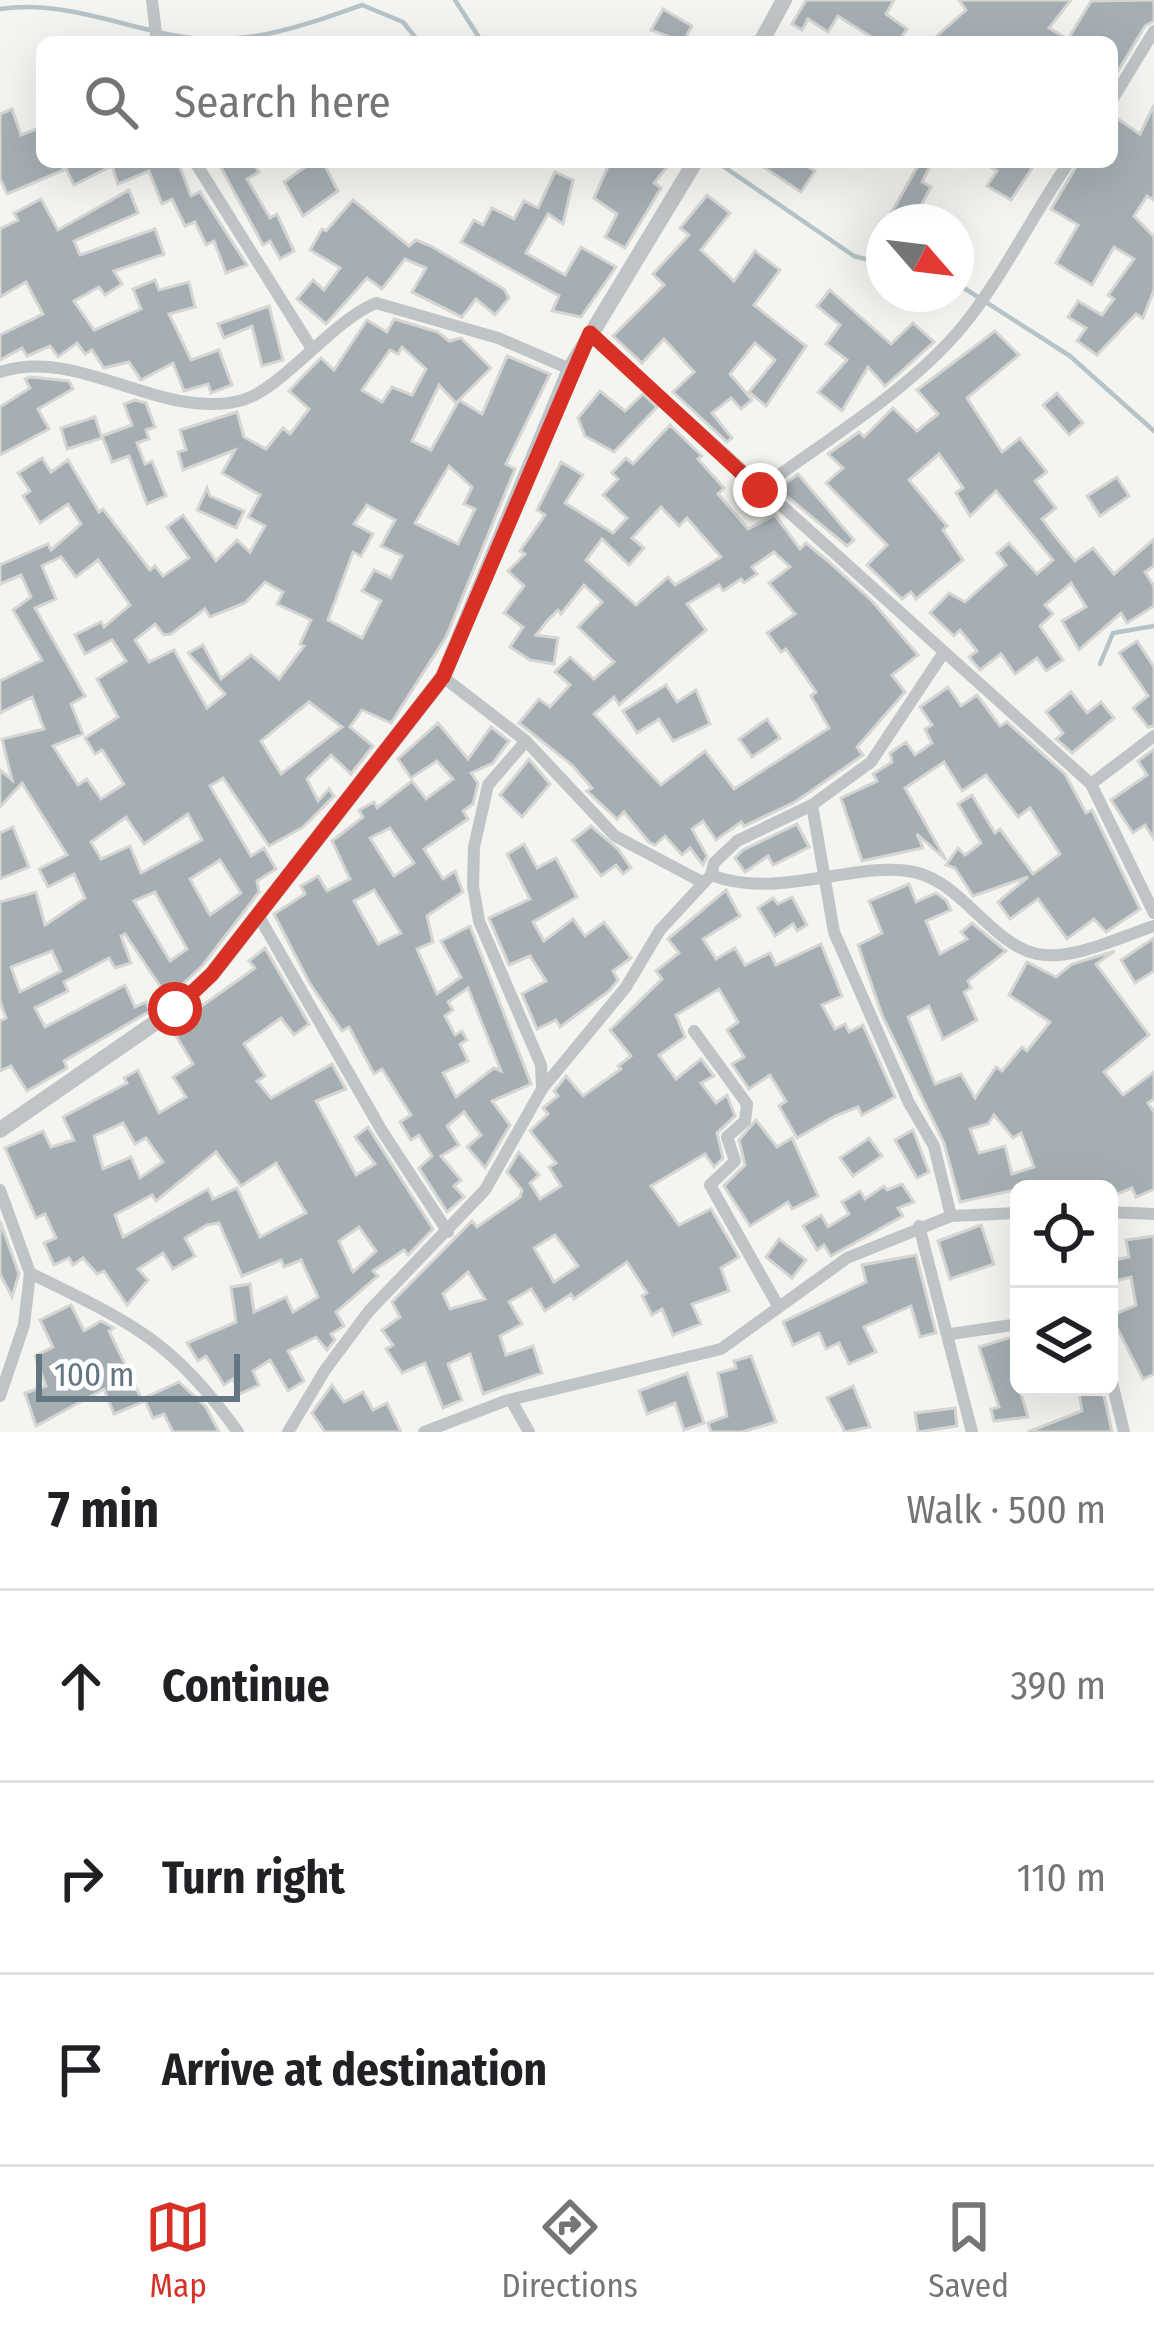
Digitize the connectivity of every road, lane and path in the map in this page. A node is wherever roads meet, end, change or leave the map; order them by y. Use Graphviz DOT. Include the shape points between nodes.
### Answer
graph roads {
  1 [pos="152,0"];
  2 [pos="784,0"];
  3 [pos="1154,31"];
  4 [pos="156,36"];
  5 [pos="764,36"];
  6 [pos="1118,90"];
  7 [pos="199,168"];
  8 [pos="691,168"];
  9 [pos="1065,168"];
  10 [pos="590,333"];
  11 [pos="312,349"];
  12 [pos="570,369"];
  13 [pos="0,372"];
  14 [pos="760,490"];
  15 [pos="944,652"];
  16 [pos="443,677"];
  17 [pos="1154,736"];
  18 [pos="526,741"];
  19 [pos="1091,784"];
  20 [pos="812,805"];
  21 [pos="707,879"];
  22 [pos="822,879"];
  23 [pos="1154,914"];
  24 [pos="258,915"];
  25 [pos="1154,926"];
  26 [pos="694,1031"];
  27 [pos="542,1089"];
  28 [pos="0,1130"];
  29 [pos="0,1190"];
  30 [pos="1118,1212"];
  31 [pos="1010,1213"];
  32 [pos="1154,1214"];
  33 [pos="951,1216"];
  34 [pos="919,1226"];
  35 [pos="448,1232"];
  36 [pos="30,1274"];
  37 [pos="777,1304"];
  38 [pos="1010,1325"];
  39 [pos="951,1334"];
  40 [pos="0,1396"];
  41 [pos="1115,1396"];
  42 [pos="512,1400"];
  43 [pos="238,1432"];
  44 [pos="288,1432"];
  45 [pos="424,1432"];
  46 [pos="529,1432"];
  47 [pos="972,1432"];
  48 [pos="1124,1432"];
  1 -- 4 [label="street"];
  2 -- 5 [label="street"];
  3 -- 6 [label="street"];
  7 -- 11 [label="street"];
  8 -- 10 [label="street"];
  9 -- 14 [label="street" via="959,331"];
  10 -- 12 [label="street"];
  10 -- 14 [label="street"];
  11 -- 12 [label="street" via="359,310 390,304"];
  11 -- 13 [label="street" via="236,403 169,398 46,366"];
  12 -- 16 [label="street"];
  14 -- 15 [label="street"];
  15 -- 19 [label="street"];
  15 -- 20 [label="street" via="871,762"];
  16 -- 18 [label="street"];
  16 -- 24 [label="street"];
  17 -- 19 [label="street"];
  18 -- 21 [label="street" via="615,836"];
  18 -- 27 [label="street" via="488,785 473,886 479,920 541,1066"];
  19 -- 23 [label="street"];
  20 -- 21 [label="street" via="737,841"];
  20 -- 22 [label="street"];
  21 -- 22 [label="street"];
  21 -- 27 [label="street"];
  22 -- 25 [label="street" via="920,874 1039,954 1061,955"];
  22 -- 33 [label="street" via="834,932 934,1145"];
  24 -- 28 [label="street" via="175,1009"];
  24 -- 35 [label="street"];
  26 -- 37 [label="street" via="748,1104 745,1120 727,1137 735,1161 710,1185"];
  27 -- 35 [label="street" via="484,1190"];
  29 -- 36 [label="street"];
  30 -- 32 [label="street"];
  31 -- 33 [label="street"];
  33 -- 34 [label="street"];
  34 -- 37 [label="street" via="847,1258"];
  34 -- 39 [label="street"];
  35 -- 44 [label="street" via="369,1311"];
  36 -- 40 [label="street" via="24,1325"];
  36 -- 43 [label="street" via="143,1329 193,1373"];
  37 -- 42 [label="street" via="721,1349"];
  38 -- 39 [label="street"];
  39 -- 47 [label="street"];
  41 -- 48 [label="street"];
  42 -- 45 [label="street"];
  42 -- 46 [label="street"];
}
